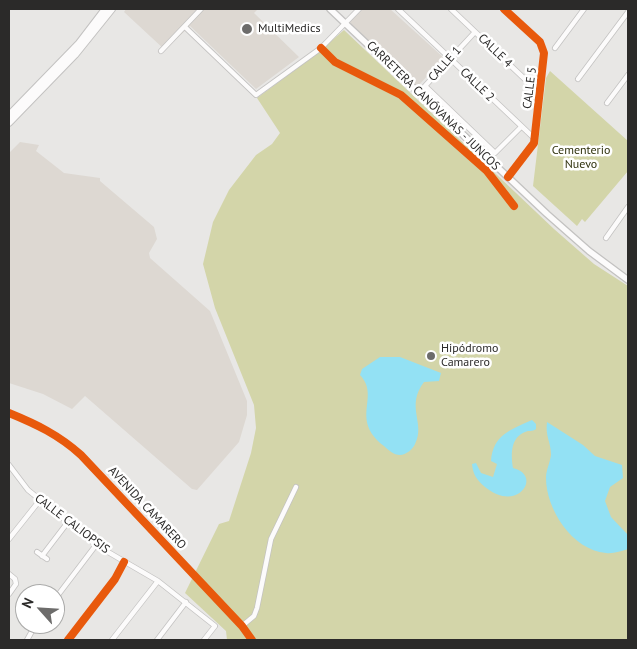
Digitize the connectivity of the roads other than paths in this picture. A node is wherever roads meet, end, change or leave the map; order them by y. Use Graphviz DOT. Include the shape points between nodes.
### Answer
graph roads {
  1 [pos="105,9"];
  2 [pos="112,9"];
  3 [pos="201,9"];
  4 [pos="330,9"];
  5 [pos="359,9"];
  6 [pos="398,9"];
  7 [pos="451,9"];
  8 [pos="504,9"];
  9 [pos="584,9"];
  10 [pos="628,12"];
  11 [pos="345,23"];
  12 [pos="185,27"];
  13 [pos="475,32"];
  14 [pos="321,48"];
  15 [pos="556,48"];
  16 [pos="161,51"];
  17 [pos="450,58"];
  18 [pos="628,75"];
  19 [pos="578,79"];
  20 [pos="541,90"];
  21 [pos="607,103"];
  22 [pos="9,115"];
  23 [pos="9,125"];
  24 [pos="521,127"];
  25 [pos="535,139"];
  26 [pos="508,177"];
  27 [pos="514,206"];
  28 [pos="628,207"];
  29 [pos="606,238"];
  30 [pos="628,280"];
  31 [pos="9,413"];
  32 [pos="9,466"];
  33 [pos="296,487"];
  34 [pos="40,500"];
  35 [pos="68,522"];
  36 [pos="9,539"];
  37 [pos="96,545"];
  38 [pos="37,552"];
  39 [pos="42,556"];
  40 [pos="47,560"];
  41 [pos="124,562"];
  42 [pos="9,574"];
  43 [pos="158,581"];
  44 [pos="65,586"];
  45 [pos="9,594"];
  46 [pos="186,602"];
  47 [pos="242,626"];
  48 [pos="68,640"];
  49 [pos="112,640"];
  50 [pos="157,640"];
  51 [pos="204,640"];
  52 [pos="252,640"];
  1 -- 22 [label="main road" via="79,42"];
  2 -- 23 [label="main road" via="75,55"];
  3 -- 12 [label="street"];
  4 -- 11 [label="main road, CARRETERA CANÓVANAS - JUNCOS"];
  5 -- 11 [label="street"];
  6 -- 17 [label="street, CALLE 2"];
  7 -- 13 [label="street, CALLE 4"];
  8 -- 20 [label="street, CALLE 5" via="542,46"];
  9 -- 15 [label="street"];
  10 -- 19 [label="street"];
  11 -- 14 [label="street"];
  11 -- 26 [label="main road, CARRETERA CANÓVANAS - JUNCOS"];
  12 -- 14 [label="street" via="256,95"];
  12 -- 16 [label="street"];
  13 -- 17 [label="street, CALLE 1"];
  13 -- 20 [label="street, CALLE 4" via="531,85"];
  14 -- 27 [label="street" via="335,62 402,95 486,171"];
  17 -- 24 [label="street, CALLE 2"];
  17 -- 24 [label="street, CALLE 1" via="425,86 431,93 496,153"];
  18 -- 21 [label="street"];
  20 -- 25 [label="street, CALLE 5"];
  24 -- 25 [label="street, CALLE 2"];
  25 -- 26 [label="street, CALLE 5" via="532,149"];
  26 -- 30 [label="main road, CARRETERA CANÓVANAS - JUNCOS" via="589,251"];
  28 -- 29 [label="street"];
  31 -- 47 [label="street, AVENIDA CAMARERO" via="41,425 81,455"];
  32 -- 34 [label="street, CALLE CALIOPSIS"];
  33 -- 47 [label="street" via="271,539 254,616"];
  34 -- 35 [label="street, CALLE CALIOPSIS"];
  34 -- 36 [label="street"];
  35 -- 37 [label="street, CALLE CALIOPSIS"];
  35 -- 39 [label="street"];
  37 -- 41 [label="street, CALLE CALIOPSIS"];
  37 -- 44 [label="street"];
  38 -- 39 [label="street"];
  39 -- 40 [label="street"];
  41 -- 43 [label="street, CALLE CALIOPSIS"];
  41 -- 48 [label="street" via="115,579"];
  42 -- 45 [label="street" via="15,578 16,584"];
  43 -- 46 [label="street, CALLE CALIOPSIS"];
  43 -- 49 [label="street"];
  46 -- 50 [label="street"];
  46 -- 51 [label="street, CALLE CALIOPSIS" via="215,626"];
  47 -- 52 [label="street, AVENIDA CAMARERO"];
}
